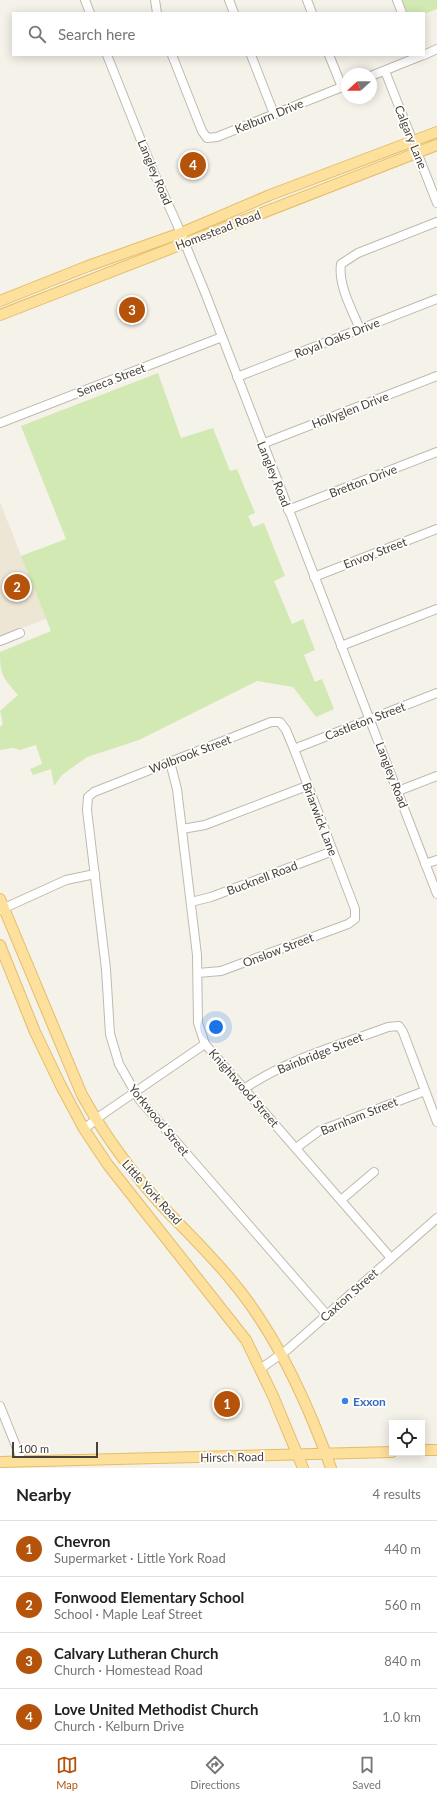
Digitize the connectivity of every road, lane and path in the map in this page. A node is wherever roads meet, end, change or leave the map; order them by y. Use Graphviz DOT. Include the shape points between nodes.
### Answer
graph roads {
  1 [pos="85,0"];
  2 [pos="155,0"];
  3 [pos="229,0"];
  4 [pos="307,0"];
  5 [pos="397,0"];
  6 [pos="90,12"];
  7 [pos="157,12"];
  8 [pos="234,12"];
  9 [pos="312,12"];
  10 [pos="402,12"];
  11 [pos="437,49"];
  12 [pos="425,54"];
  13 [pos="107,56"];
  14 [pos="172,56"];
  15 [pos="251,56"];
  16 [pos="329,56"];
  17 [pos="419,56"];
  18 [pos="385,70"];
  19 [pos="377,73"];
  20 [pos="341,80"];
  21 [pos="341,87"];
  22 [pos="274,114"];
  23 [pos="437,132"];
  24 [pos="413,141"];
  25 [pos="437,145"];
  26 [pos="418,152"];
  27 [pos="325,174"];
  28 [pos="330,187"];
  29 [pos="270,195"];
  30 [pos="437,203"];
  31 [pos="275,208"];
  32 [pos="437,222"];
  33 [pos="183,238"];
  34 [pos="88,266"];
  35 [pos="94,278"];
  36 [pos="437,300"];
  37 [pos="0,301"];
  38 [pos="0,315"];
  39 [pos="360,330"];
  40 [pos="222,337"];
  41 [pos="437,376"];
  42 [pos="237,377"];
  43 [pos="0,423"];
  44 [pos="262,444"];
  45 [pos="437,452"];
  46 [pos="288,510"];
  47 [pos="437,529"];
  48 [pos="314,577"];
  49 [pos="437,609"];
  50 [pos="20,633"];
  51 [pos="0,642"];
  52 [pos="341,646"];
  53 [pos="437,693"];
  54 [pos="370,719"];
  55 [pos="280,722"];
  56 [pos="294,749"];
  57 [pos="170,762"];
  58 [pos="437,776"];
  59 [pos="307,786"];
  60 [pos="100,790"];
  61 [pos="398,791"];
  62 [pos="182,829"];
  63 [pos="333,851"];
  64 [pos="437,860"];
  65 [pos="425,864"];
  66 [pos="96,874"];
  67 [pos="437,894"];
  68 [pos="191,902"];
  69 [pos="1,906"];
  70 [pos="355,918"];
  71 [pos="0,945"];
  72 [pos="198,973"];
  73 [pos="41,997"];
  74 [pos="24,1004"];
  75 [pos="205,1044"];
  76 [pos="62,1050"];
  77 [pos="46,1056"];
  78 [pos="244,1089"];
  79 [pos="425,1091"];
  80 [pos="134,1092"];
  81 [pos="95,1119"];
  82 [pos="437,1122"];
  83 [pos="84,1129"];
  84 [pos="296,1148"];
  85 [pos="374,1172"];
  86 [pos="341,1200"];
  87 [pos="437,1218"];
  88 [pos="391,1258"];
  89 [pos="327,1315"];
  90 [pos="281,1355"];
  91 [pos="260,1369"];
  92 [pos="0,1406"];
  93 [pos="425,1450"];
  94 [pos="437,1450"];
  95 [pos="389,1452"];
  96 [pos="326,1454"];
  97 [pos="298,1455"];
  98 [pos="0,1462"];
  99 [pos="22,1462"];
  100 [pos="303,1468"];
  101 [pos="331,1468"];
  1 -- 6 [label="street"];
  2 -- 7 [label="street"];
  3 -- 8 [label="street"];
  4 -- 9 [label="street"];
  5 -- 10 [label="street"];
  11 -- 12 [label="street"];
  13 -- 33 [label="street, Langley Road"];
  14 -- 22 [label="street, Kelburn Drive" via="207,138 217,137"];
  15 -- 22 [label="street"];
  16 -- 20 [label="street"];
  17 -- 18 [label="street"];
  18 -- 19 [label="street"];
  18 -- 24 [label="street, Calgary Lane"];
  21 -- 22 [label="street, Kelburn Drive"];
  23 -- 24 [label="main road, Homestead Road"];
  24 -- 26 [label="street, Calgary Lane"];
  24 -- 27 [label="main road, Homestead Road"];
  25 -- 26 [label="main road, Homestead Road"];
  26 -- 28 [label="main road, Homestead Road"];
  26 -- 30 [label="street, Calgary Lane"];
  27 -- 28 [label="main road"];
  27 -- 29 [label="main road, Homestead Road"];
  28 -- 31 [label="main road, Homestead Road"];
  29 -- 31 [label="main road"];
  29 -- 33 [label="main road, Homestead Road"];
  31 -- 33 [label="main road, Homestead Road"];
  32 -- 39 [label="street" via="358,253 341,264 339,273"];
  33 -- 34 [label="main road, Homestead Road"];
  33 -- 35 [label="main road, Homestead Road"];
  33 -- 40 [label="street, Langley Road"];
  34 -- 35 [label="main road"];
  34 -- 37 [label="main road, Homestead Road"];
  35 -- 38 [label="main road, Homestead Road"];
  36 -- 39 [label="street, Royal Oaks Drive"];
  39 -- 42 [label="street, Royal Oaks Drive"];
  40 -- 42 [label="street, Langley Road"];
  40 -- 43 [label="street, Seneca Street"];
  41 -- 44 [label="street, Hollyglen Drive"];
  42 -- 44 [label="street, Langley Road"];
  44 -- 46 [label="street, Langley Road"];
  45 -- 46 [label="street, Bretton Drive"];
  46 -- 48 [label="street, Langley Road"];
  47 -- 48 [label="street, Envoy Street"];
  48 -- 52 [label="street, Langley Road"];
  49 -- 52 [label="street"];
  50 -- 51 [label="street"];
  52 -- 54 [label="street, Langley Road"];
  53 -- 54 [label="street, Castleton Street"];
  54 -- 56 [label="street, Castleton Street"];
  54 -- 61 [label="street, Langley Road"];
  55 -- 56 [label="street, Briarwick Lane"];
  55 -- 57 [label="street, Wolbrook Street" via="271,722"];
  56 -- 59 [label="street, Briarwick Lane"];
  57 -- 60 [label="street, Wolbrook Street"];
  57 -- 62 [label="street, Knightwood Street" via="177,789"];
  58 -- 61 [label="street"];
  59 -- 62 [label="street" via="205,825"];
  59 -- 63 [label="street, Briarwick Lane"];
  60 -- 66 [label="street, Yorkwood Street" via="88,797 87,810"];
  61 -- 65 [label="street, Langley Road"];
  62 -- 68 [label="street, Knightwood Street"];
  63 -- 68 [label="street, Bucknell Road" via="211,897"];
  63 -- 70 [label="street, Briarwick Lane" via="355,909"];
  64 -- 65 [label="street"];
  65 -- 67 [label="street, Langley Road"];
  66 -- 69 [label="street" via="66,880"];
  66 -- 80 [label="street, Yorkwood Street" via="110,1034 119,1064"];
  68 -- 72 [label="street, Knightwood Street"];
  69 -- 73 [label="main road, Little York Road"];
  70 -- 72 [label="street, Onslow Street" via="348,924 221,972"];
  71 -- 74 [label="main road, Little York Road"];
  72 -- 75 [label="street, Knightwood Street" via="198,1023"];
  73 -- 74 [label="main road"];
  73 -- 76 [label="main road, Little York Road"];
  74 -- 77 [label="main road, Little York Road"];
  75 -- 78 [label="street, Knightwood Street"];
  75 -- 80 [label="street"];
  76 -- 77 [label="main road"];
  76 -- 81 [label="main road, Little York Road"];
  77 -- 83 [label="main road, Little York Road"];
  78 -- 79 [label="street, Bainbridge Street" via="281,1067 388,1027 399,1026"];
  78 -- 84 [label="street, Knightwood Street"];
  79 -- 82 [label="street"];
  79 -- 84 [label="street, Barnham Street" via="319,1131"];
  80 -- 81 [label="street"];
  80 -- 89 [label="street, Yorkwood Street"];
  81 -- 83 [label="street"];
  81 -- 90 [label="main road, Little York Road" via="118,1154 144,1186 251,1305"];
  83 -- 91 [label="main road, Little York Road" via="108,1165 246,1340"];
  84 -- 86 [label="street, Knightwood Street"];
  85 -- 86 [label="street"];
  86 -- 88 [label="street, Knightwood Street"];
  87 -- 88 [label="street, Caxton Street"];
  88 -- 89 [label="street, Caxton Street"];
  89 -- 90 [label="street, Caxton Street"];
  90 -- 91 [label="street, Caxton Street"];
  90 -- 96 [label="main road, Little York Road"];
  91 -- 97 [label="main road, Little York Road"];
  92 -- 99 [label="street"];
  93 -- 94 [label="main road"];
  95 -- 96 [label="main road, Hirsch Road"];
  96 -- 97 [label="main road, Hirsch Road"];
  96 -- 101 [label="main road, Little York Road"];
  97 -- 99 [label="main road, Hirsch Road"];
  97 -- 100 [label="main road, Little York Road"];
  98 -- 99 [label="main road, Hirsch Road"];
}
